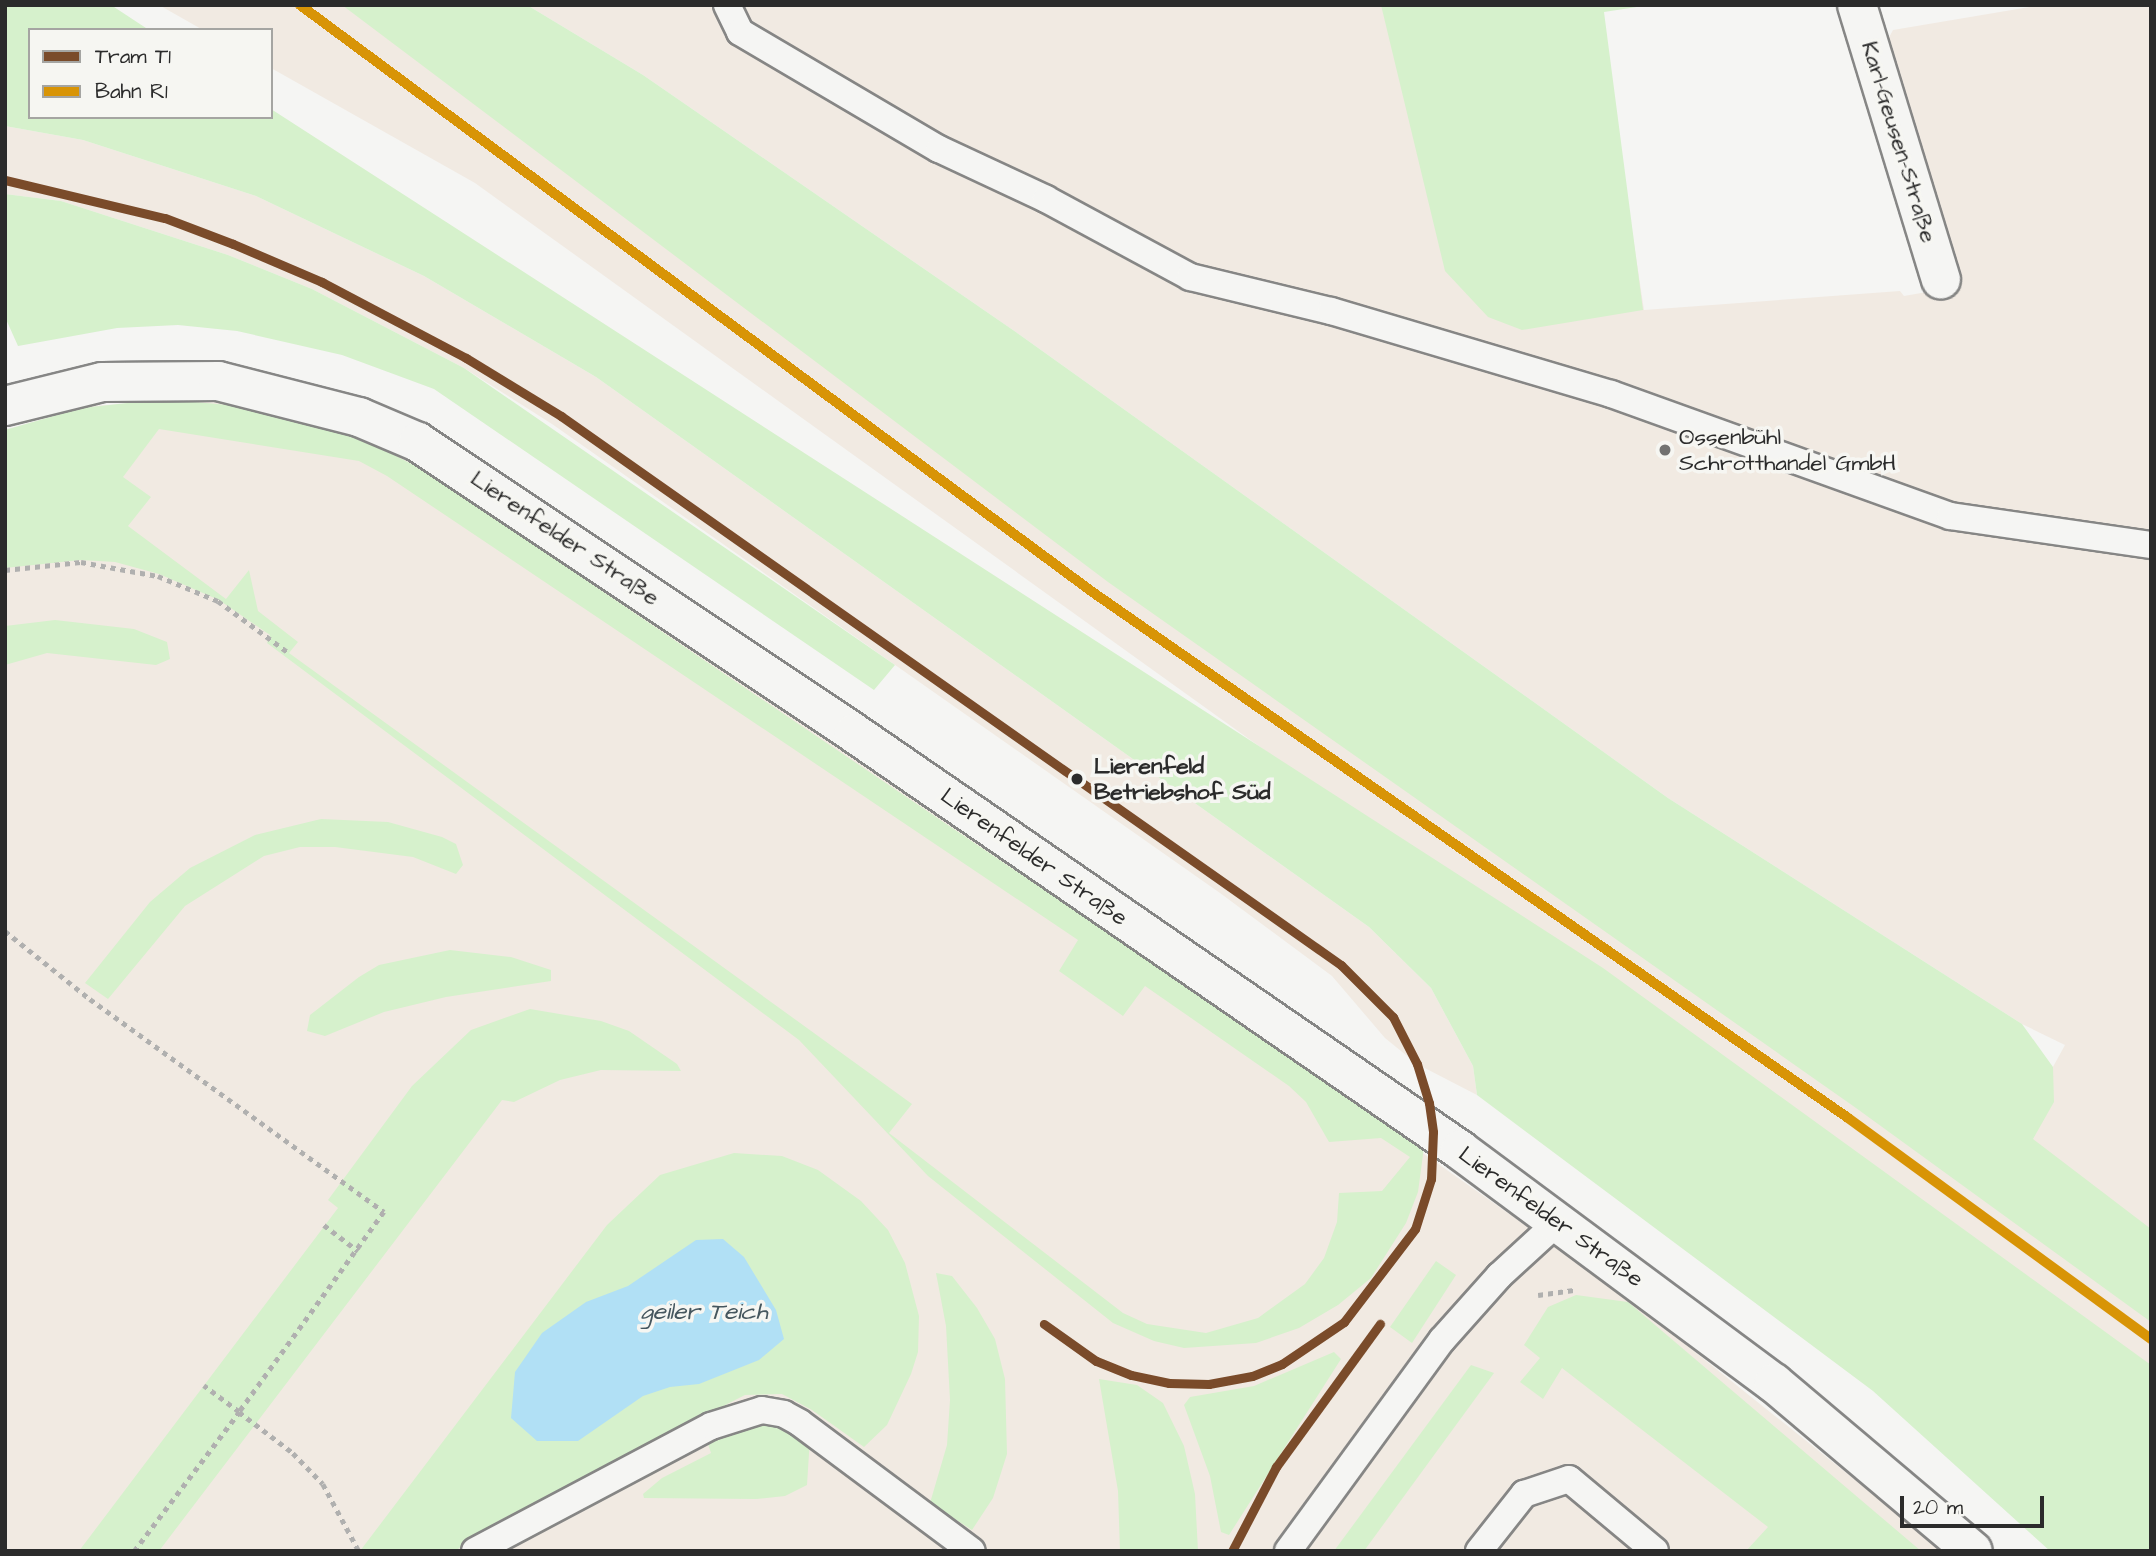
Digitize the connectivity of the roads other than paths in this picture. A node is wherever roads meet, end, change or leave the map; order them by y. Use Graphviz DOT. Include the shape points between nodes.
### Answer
graph roads {
  1 [pos="727,5"];
  2 [pos="1857,5"];
  3 [pos="1941,279"];
  4 [pos="5,406"];
  5 [pos="2151,545"];
  6 [pos="1559,1222"];
  7 [pos="475,1551"];
  8 [pos="972,1551"];
  9 [pos="1288,1551"];
  10 [pos="1479,1551"];
  11 [pos="1655,1551"];
  12 [pos="1973,1551"];
  1 -- 5 [label="lane" via="740,32 939,149 1046,199 1190,277 1331,311 1611,394 1950,516"];
  2 -- 3 [label="street, Karl-Geusen-Straße"];
  4 -- 6 [label="street, Lierenfelder Straße" via="102,382 218,381 359,417 418,442 853,733"];
  6 -- 9 [label="lane" via="1499,1276 1442,1340"];
  6 -- 12 [label="street, Lierenfelder Straße" via="1774,1383"];
  7 -- 8 [label="lane" via="711,1426 762,1410 800,1423"];
  10 -- 11 [label="lane" via="1524,1494 1569,1479"];
}
